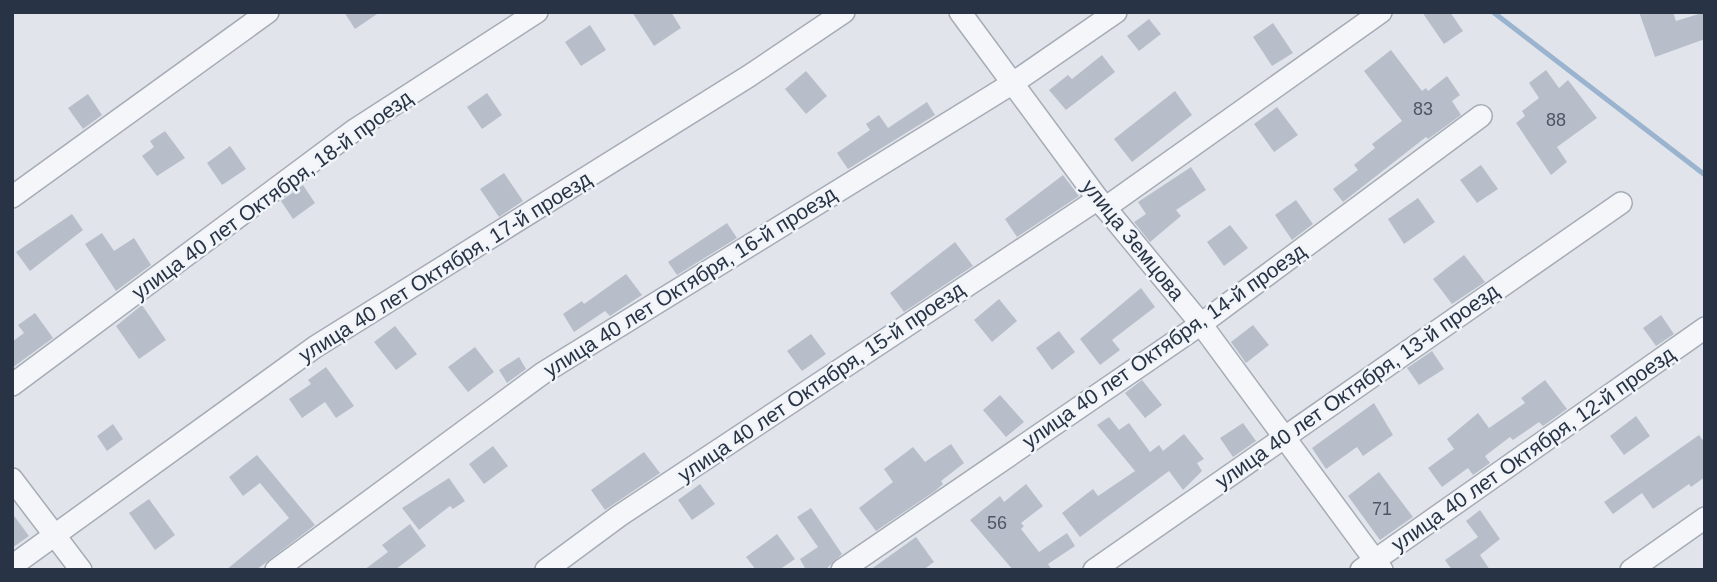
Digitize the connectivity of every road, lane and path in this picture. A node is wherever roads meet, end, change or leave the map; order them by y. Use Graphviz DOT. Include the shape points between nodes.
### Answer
graph roads {
  1 [pos="268,12"];
  2 [pos="537,12"];
  3 [pos="844,12"];
  4 [pos="960,12"];
  5 [pos="1115,12"];
  6 [pos="1381,12"];
  7 [pos="1013,83"];
  8 [pos="1481,116"];
  9 [pos="12,197"];
  10 [pos="1101,203"];
  11 [pos="1621,203"];
  12 [pos="1201,324"];
  13 [pos="1705,328"];
  14 [pos="12,385"];
  15 [pos="1282,438"];
  16 [pos="12,479"];
  17 [pos="1705,518"];
  18 [pos="54,534"];
  19 [pos="12,566"];
  20 [pos="1373,567"];
  21 [pos="80,570"];
  22 [pos="276,570"];
  23 [pos="546,570"];
  24 [pos="842,570"];
  25 [pos="1094,570"];
  26 [pos="1631,570"];
  1 -- 9 [label="street"];
  2 -- 14 [label="street, улица 40 лет Октября, 18-й проезд" via="356,129"];
  3 -- 18 [label="street, улица 40 лет Октября, 17-й проезд" via="315,347"];
  4 -- 7 [label="street, улица Земцова"];
  5 -- 7 [label="street, улица 40 лет Октября, 16-й проезд"];
  6 -- 10 [label="street, улица 40 лет Октября, 15-й проезд"];
  7 -- 10 [label="street, улица Земцова"];
  7 -- 22 [label="street, улица 40 лет Октября, 16-й проезд" via="543,373"];
  8 -- 12 [label="street, улица 40 лет Октября, 14-й проезд"];
  10 -- 12 [label="street, улица Земцова"];
  10 -- 23 [label="street, улица 40 лет Октября, 15-й проезд" via="619,516"];
  11 -- 15 [label="street, улица 40 лет Октября, 13-й проезд"];
  12 -- 15 [label="street, улица Земцова"];
  12 -- 24 [label="street, улица 40 лет Октября, 14-й проезд"];
  13 -- 20 [label="street, улица 40 лет Октября, 12-й проезд"];
  15 -- 20 [label="street, улица Земцова"];
  15 -- 25 [label="street, улица 40 лет Октября, 13-й проезд"];
  16 -- 18 [label="street"];
  17 -- 26 [label="street"];
  18 -- 19 [label="street, улица 40 лет Октября, 17-й проезд"];
  18 -- 21 [label="street"];
}
